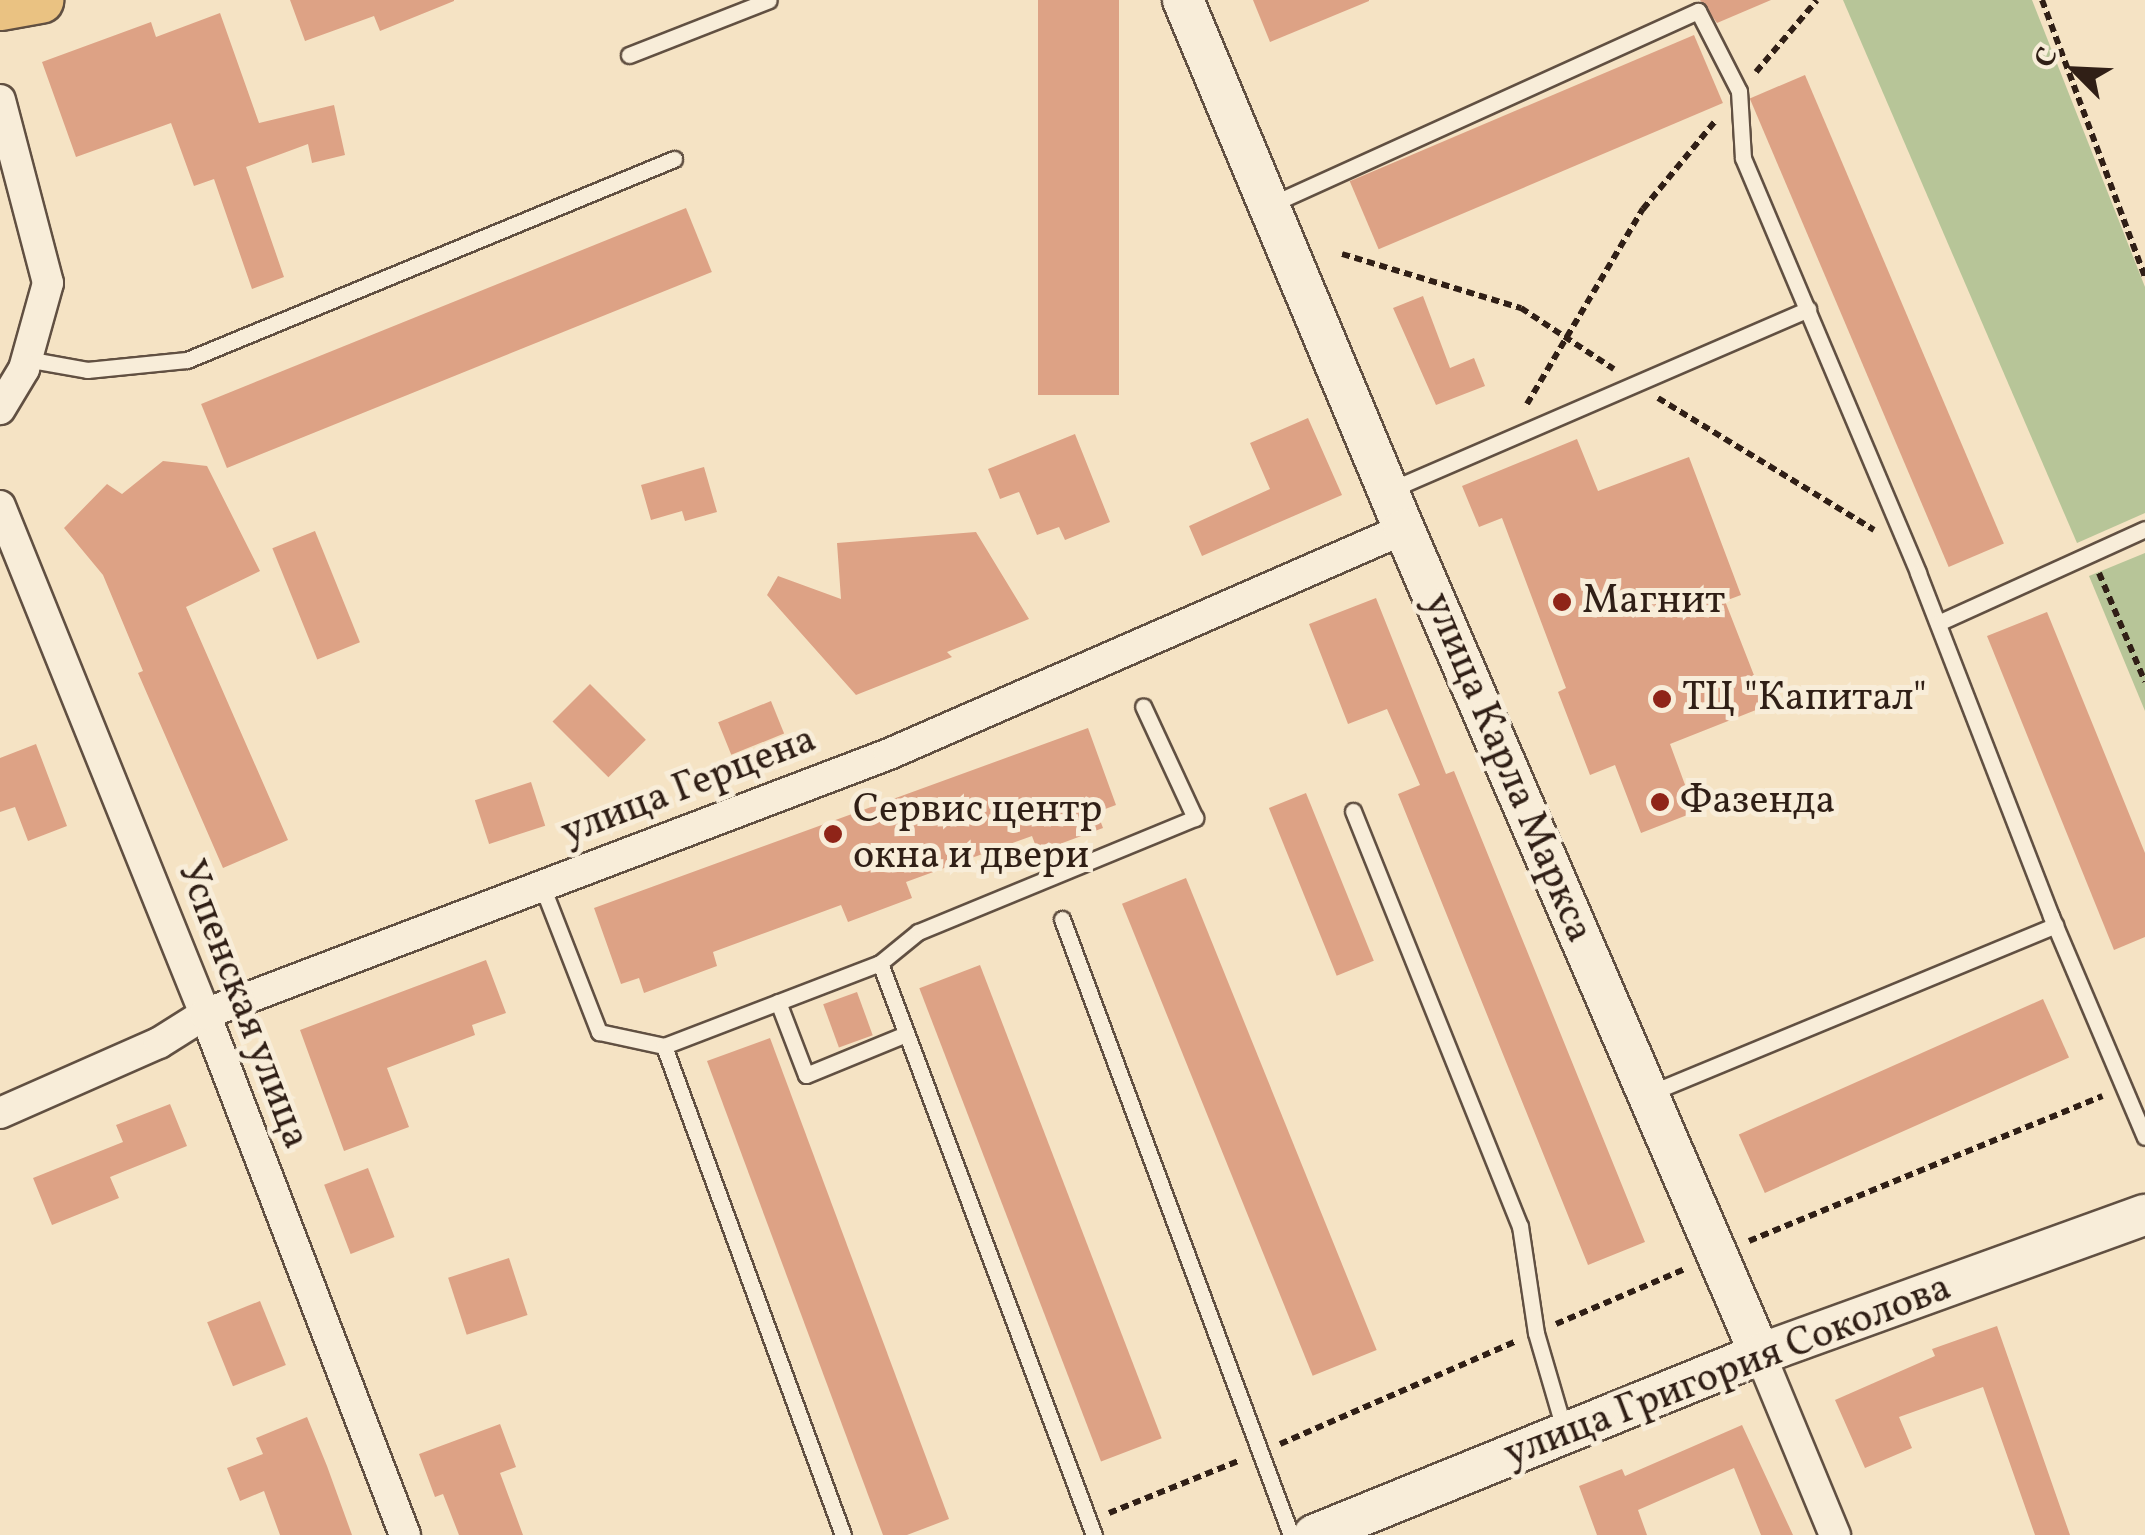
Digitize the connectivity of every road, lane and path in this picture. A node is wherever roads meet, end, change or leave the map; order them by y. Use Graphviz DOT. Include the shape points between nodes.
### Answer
graph roads {
  1 [pos="40,0"];
  2 [pos="769,0"];
  3 [pos="1183,0"];
  4 [pos="1817,0"];
  5 [pos="2042,0"];
  6 [pos="0,7"];
  7 [pos="629,55"];
  8 [pos="1740,91"];
  9 [pos="0,100"];
  10 [pos="674,159"];
  11 [pos="1269,206"];
  12 [pos="2145,277"];
  13 [pos="1808,309"];
  14 [pos="26,359"];
  15 [pos="0,409"];
  16 [pos="1506,440"];
  17 [pos="1388,490"];
  18 [pos="0,506"];
  19 [pos="1404,529"];
  20 [pos="2145,529"];
  21 [pos="2091,553"];
  22 [pos="1938,622"];
  23 [pos="2145,682"];
  24 [pos="1144,706"];
  25 [pos="1353,812"];
  26 [pos="542,886"];
  27 [pos="1062,920"];
  28 [pos="2055,925"];
  29 [pos="880,964"];
  30 [pos="778,1002"];
  31 [pos="205,1014"];
  32 [pos="906,1034"];
  33 [pos="664,1046"];
  34 [pos="1647,1094"];
  35 [pos="2104,1095"];
  36 [pos="0,1113"];
  37 [pos="2145,1137"];
  38 [pos="2145,1215"];
  39 [pos="1737,1246"];
  40 [pos="1687,1268"];
  41 [pos="1536,1333"];
  42 [pos="1760,1354"];
  43 [pos="1566,1433"];
  44 [pos="1260,1452"];
  45 [pos="1092,1528"];
  46 [pos="405,1535"];
  47 [pos="843,1535"];
  48 [pos="1291,1535"];
  49 [pos="1314,1535"];
  50 [pos="1835,1535"];
  1 -- 6 [label="main road"];
  2 -- 7 [label="lane"];
  3 -- 11 [label="main road, улица Карла Маркса"];
  4 -- 8 [label="path"];
  5 -- 12 [label="path"];
  8 -- 11 [label="lane" via="1698,11"];
  8 -- 13 [label="lane" via="1743,158"];
  8 -- 16 [label="path" via="1643,209"];
  9 -- 14 [label="street" via="48,283"];
  10 -- 14 [label="lane" via="187,360 87,370"];
  11 -- 17 [label="main road, улица Карла Маркса"];
  13 -- 16 [label="lane"];
  13 -- 22 [label="lane"];
  14 -- 15 [label="street"];
  16 -- 17 [label="lane"];
  17 -- 19 [label="main road, улица Карла Маркса"];
  18 -- 31 [label="street, Успенская улица"];
  19 -- 26 [label="street, улица Герцена" via="889,754"];
  19 -- 34 [label="main road, улица Карла Маркса"];
  20 -- 21 [label="lane"];
  21 -- 22 [label="lane"];
  21 -- 23 [label="path"];
  22 -- 28 [label="lane"];
  24 -- 29 [label="lane" via="1195,818 918,932"];
  25 -- 41 [label="lane" via="1520,1226"];
  26 -- 31 [label="street, улица Герцена"];
  26 -- 33 [label="lane" via="599,1032"];
  27 -- 44 [label="lane"];
  28 -- 34 [label="lane"];
  28 -- 37 [label="lane"];
  29 -- 30 [label="lane"];
  29 -- 32 [label="lane"];
  30 -- 32 [label="lane" via="806,1075"];
  30 -- 33 [label="lane"];
  31 -- 36 [label="street, улица Герцена" via="159,1043"];
  31 -- 46 [label="street, Успенская улица"];
  32 -- 45 [label="lane"];
  33 -- 47 [label="lane"];
  34 -- 42 [label="main road, улица Карла Маркса"];
  35 -- 39 [label="path"];
  38 -- 42 [label="main road, улица Григория Соколова"];
  40 -- 41 [label="path"];
  41 -- 43 [label="lane"];
  41 -- 44 [label="path"];
  42 -- 43 [label="main road, улица Григория Соколова"];
  42 -- 50 [label="street, улица Карла Маркса"];
  43 -- 49 [label="main road, улица Григория Соколова"];
  44 -- 45 [label="path"];
  44 -- 48 [label="lane"];
}
